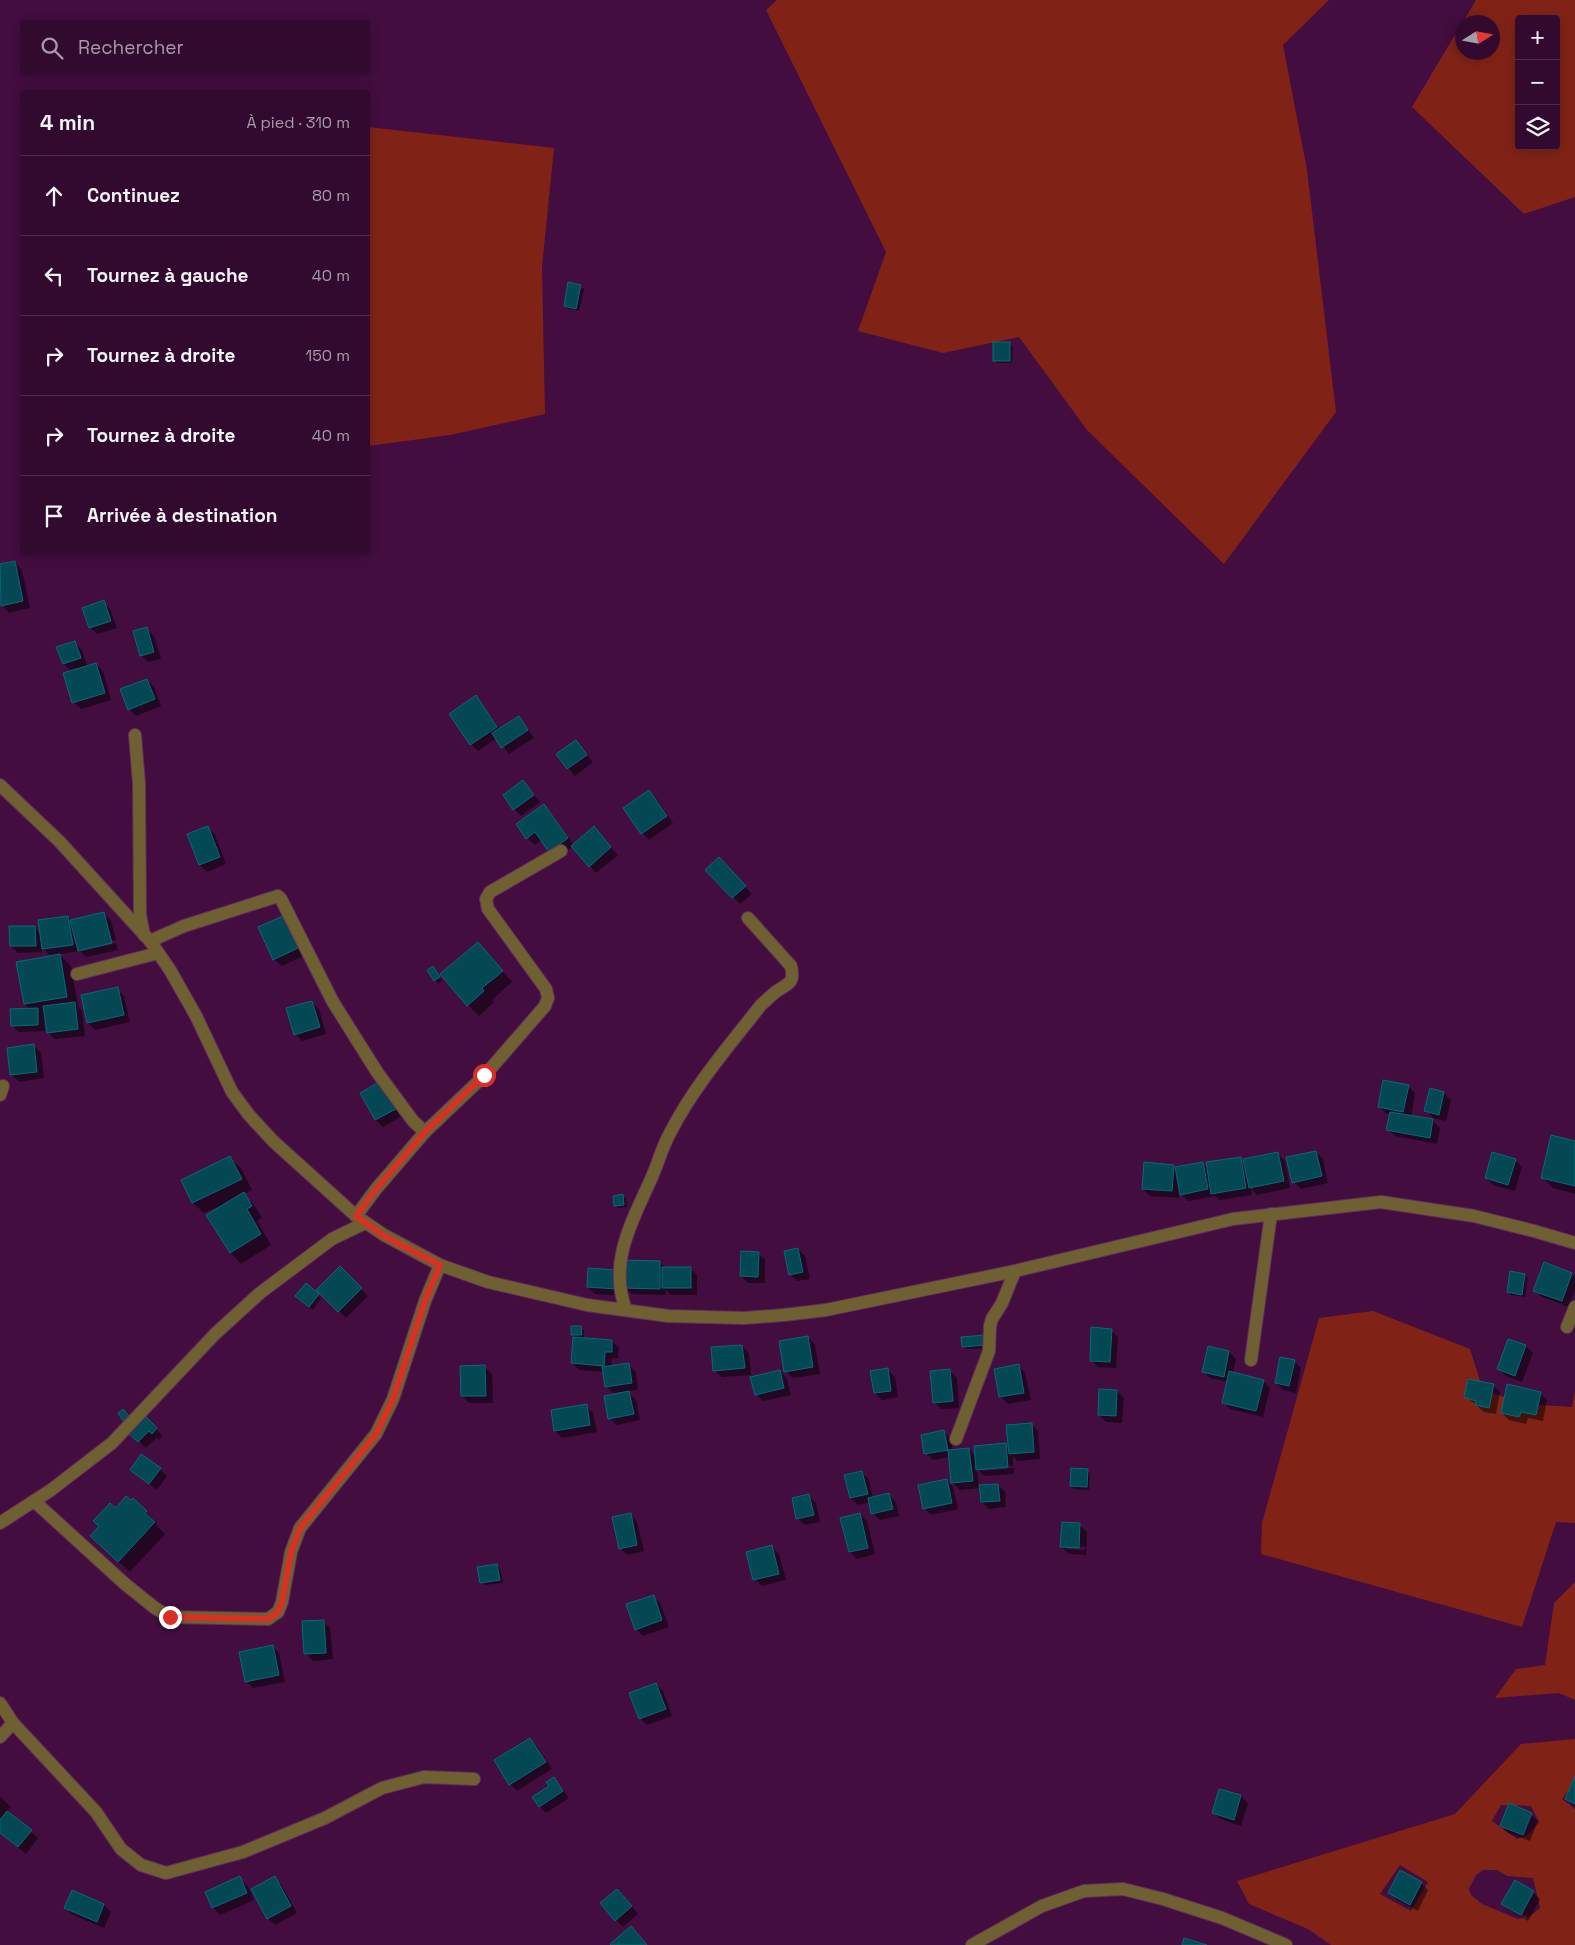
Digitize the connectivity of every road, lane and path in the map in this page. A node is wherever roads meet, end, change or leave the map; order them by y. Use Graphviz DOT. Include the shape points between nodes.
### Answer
graph roads {
  1 [pos="134,735"];
  2 [pos="0,785"];
  3 [pos="561,851"];
  4 [pos="748,918"];
  5 [pos="147,938"];
  6 [pos="158,953"];
  7 [pos="77,974"];
  8 [pos="425,1132"];
  9 [pos="1271,1214"];
  10 [pos="360,1220"];
  11 [pos="1575,1244"];
  12 [pos="440,1265"];
  13 [pos="1015,1271"];
  14 [pos="1575,1307"];
  15 [pos="626,1310"];
  16 [pos="1567,1327"];
  17 [pos="1252,1360"];
  18 [pos="956,1438"];
  19 [pos="34,1501"];
  20 [pos="0,1523"];
  21 [pos="0,1703"];
  22 [pos="13,1723"];
  23 [pos="0,1737"];
  24 [pos="474,1780"];
  25 [pos="972,1945"];
  26 [pos="1286,1945"];
  1 -- 5 [label="street" via="139,784 140,915"];
  2 -- 5 [label="street" via="59,841"];
  3 -- 8 [label="street" via="490,892 486,899 488,908 546,988 548,998 545,1006 484,1075"];
  4 -- 15 [label="street" via="791,966 793,975 790,984 761,1005 689,1100 669,1134 631,1220 624,1244 621,1290"];
  5 -- 6 [label="street"];
  5 -- 8 [label="street" via="278,896 333,1002 377,1072"];
  6 -- 7 [label="street"];
  6 -- 10 [label="street" via="196,1016 232,1092 249,1115 273,1142"];
  8 -- 10 [label="street" via="376,1189"];
  9 -- 11 [label="street" via="1381,1202 1474,1216"];
  9 -- 13 [label="street" via="1233,1219"];
  9 -- 17 [label="street"];
  10 -- 12 [label="street"];
  10 -- 19 [label="street" via="260,1293 215,1334 112,1443"];
  12 -- 15 [label="street" via="488,1282 587,1305"];
  12 -- 19 [label="street" via="393,1399 376,1434 300,1528 291,1552 282,1602 278,1612 268,1619 170,1617 126,1584"];
  13 -- 15 [label="street" via="826,1310 784,1315 744,1318 668,1316"];
  13 -- 18 [label="street" via="992,1318 989,1351"];
  14 -- 16 [label="street"];
  19 -- 20 [label="street"];
  21 -- 22 [label="street"];
  22 -- 23 [label="street"];
  22 -- 24 [label="street" via="96,1812 121,1849 141,1865 166,1873 243,1852 325,1818 382,1788 424,1777"];
  25 -- 26 [label="street" via="1042,1906 1084,1892 1123,1889 1222,1918"];
}
